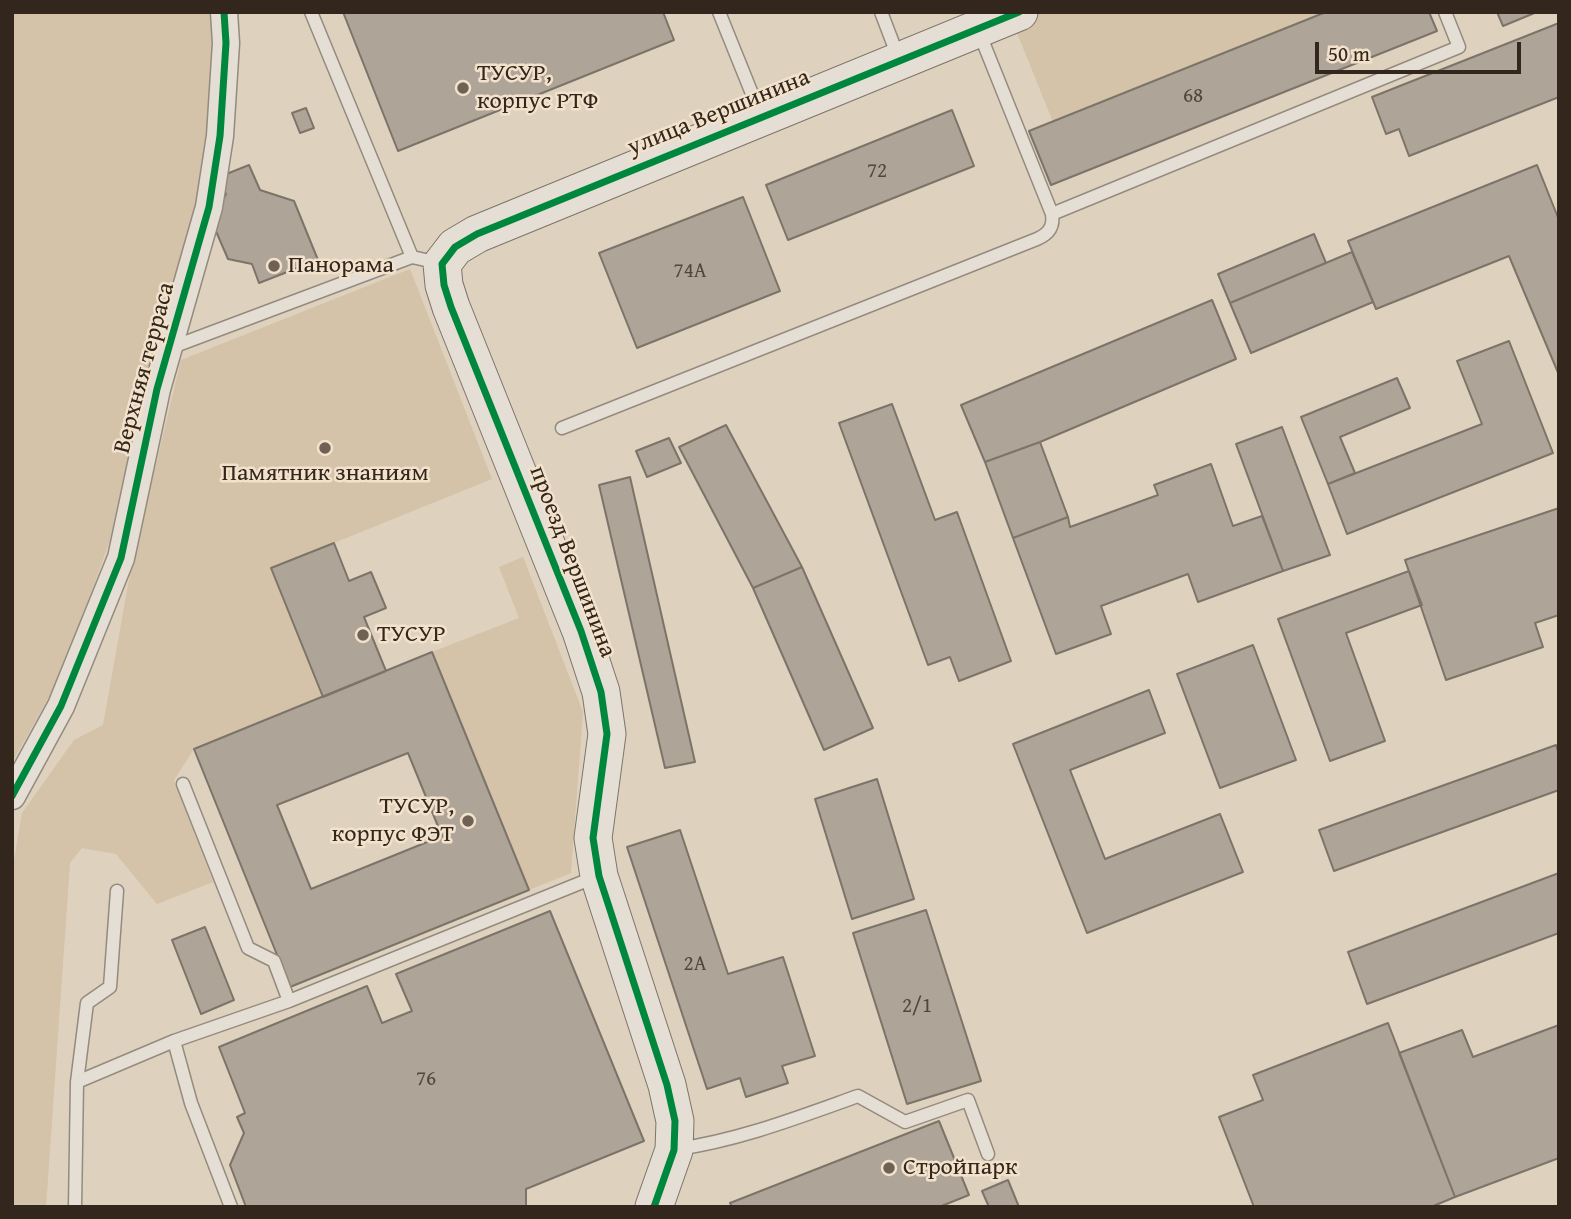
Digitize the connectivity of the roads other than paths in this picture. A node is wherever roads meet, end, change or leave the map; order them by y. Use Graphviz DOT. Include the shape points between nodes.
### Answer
graph roads {
  1 [pos="224,12"];
  2 [pos="311,12"];
  3 [pos="719,12"];
  4 [pos="881,12"];
  5 [pos="1019,12"];
  6 [pos="1445,12"];
  7 [pos="978,29"];
  8 [pos="900,59"];
  9 [pos="761,116"];
  10 [pos="1052,214"];
  11 [pos="427,260"];
  12 [pos="170,348"];
  13 [pos="562,428"];
  14 [pos="183,785"];
  15 [pos="12,796"];
  16 [pos="599,876"];
  17 [pos="117,891"];
  18 [pos="289,1001"];
  19 [pos="174,1041"];
  20 [pos="77,1082"];
  21 [pos="674,1150"];
  22 [pos="988,1154"];
  23 [pos="75,1207"];
  24 [pos="231,1207"];
  25 [pos="654,1207"];
  1 -- 12 [label="street, Верхняя терраса" via="220,136 209,206"];
  2 -- 11 [label="lane"];
  3 -- 9 [label="lane"];
  4 -- 8 [label="lane"];
  5 -- 7 [label="street, улица Вершинина"];
  6 -- 10 [label="lane" via="1459,47"];
  7 -- 8 [label="street, улица Вершинина"];
  7 -- 10 [label="lane"];
  8 -- 9 [label="street, улица Вершинина"];
  9 -- 11 [label="street, улица Вершинина" via="477,234"];
  10 -- 13 [label="lane" via="1048,232 1037,239"];
  11 -- 12 [label="lane"];
  11 -- 16 [label="street, проезд Вершинина" via="444,285 601,691 607,734 593,838"];
  12 -- 15 [label="street, Верхняя терраса" via="121,558 61,706"];
  14 -- 18 [label="lane" via="248,948 274,961"];
  16 -- 18 [label="lane"];
  16 -- 21 [label="street, проезд Вершинина" via="667,1085 675,1121"];
  17 -- 20 [label="lane" via="110,987 87,1003"];
  18 -- 19 [label="lane"];
  19 -- 20 [label="lane"];
  19 -- 24 [label="lane" via="191,1103"];
  20 -- 23 [label="lane"];
  21 -- 22 [label="lane" via="746,1135 858,1097 905,1122 968,1100"];
  21 -- 25 [label="street, проезд Вершинина"];
}
